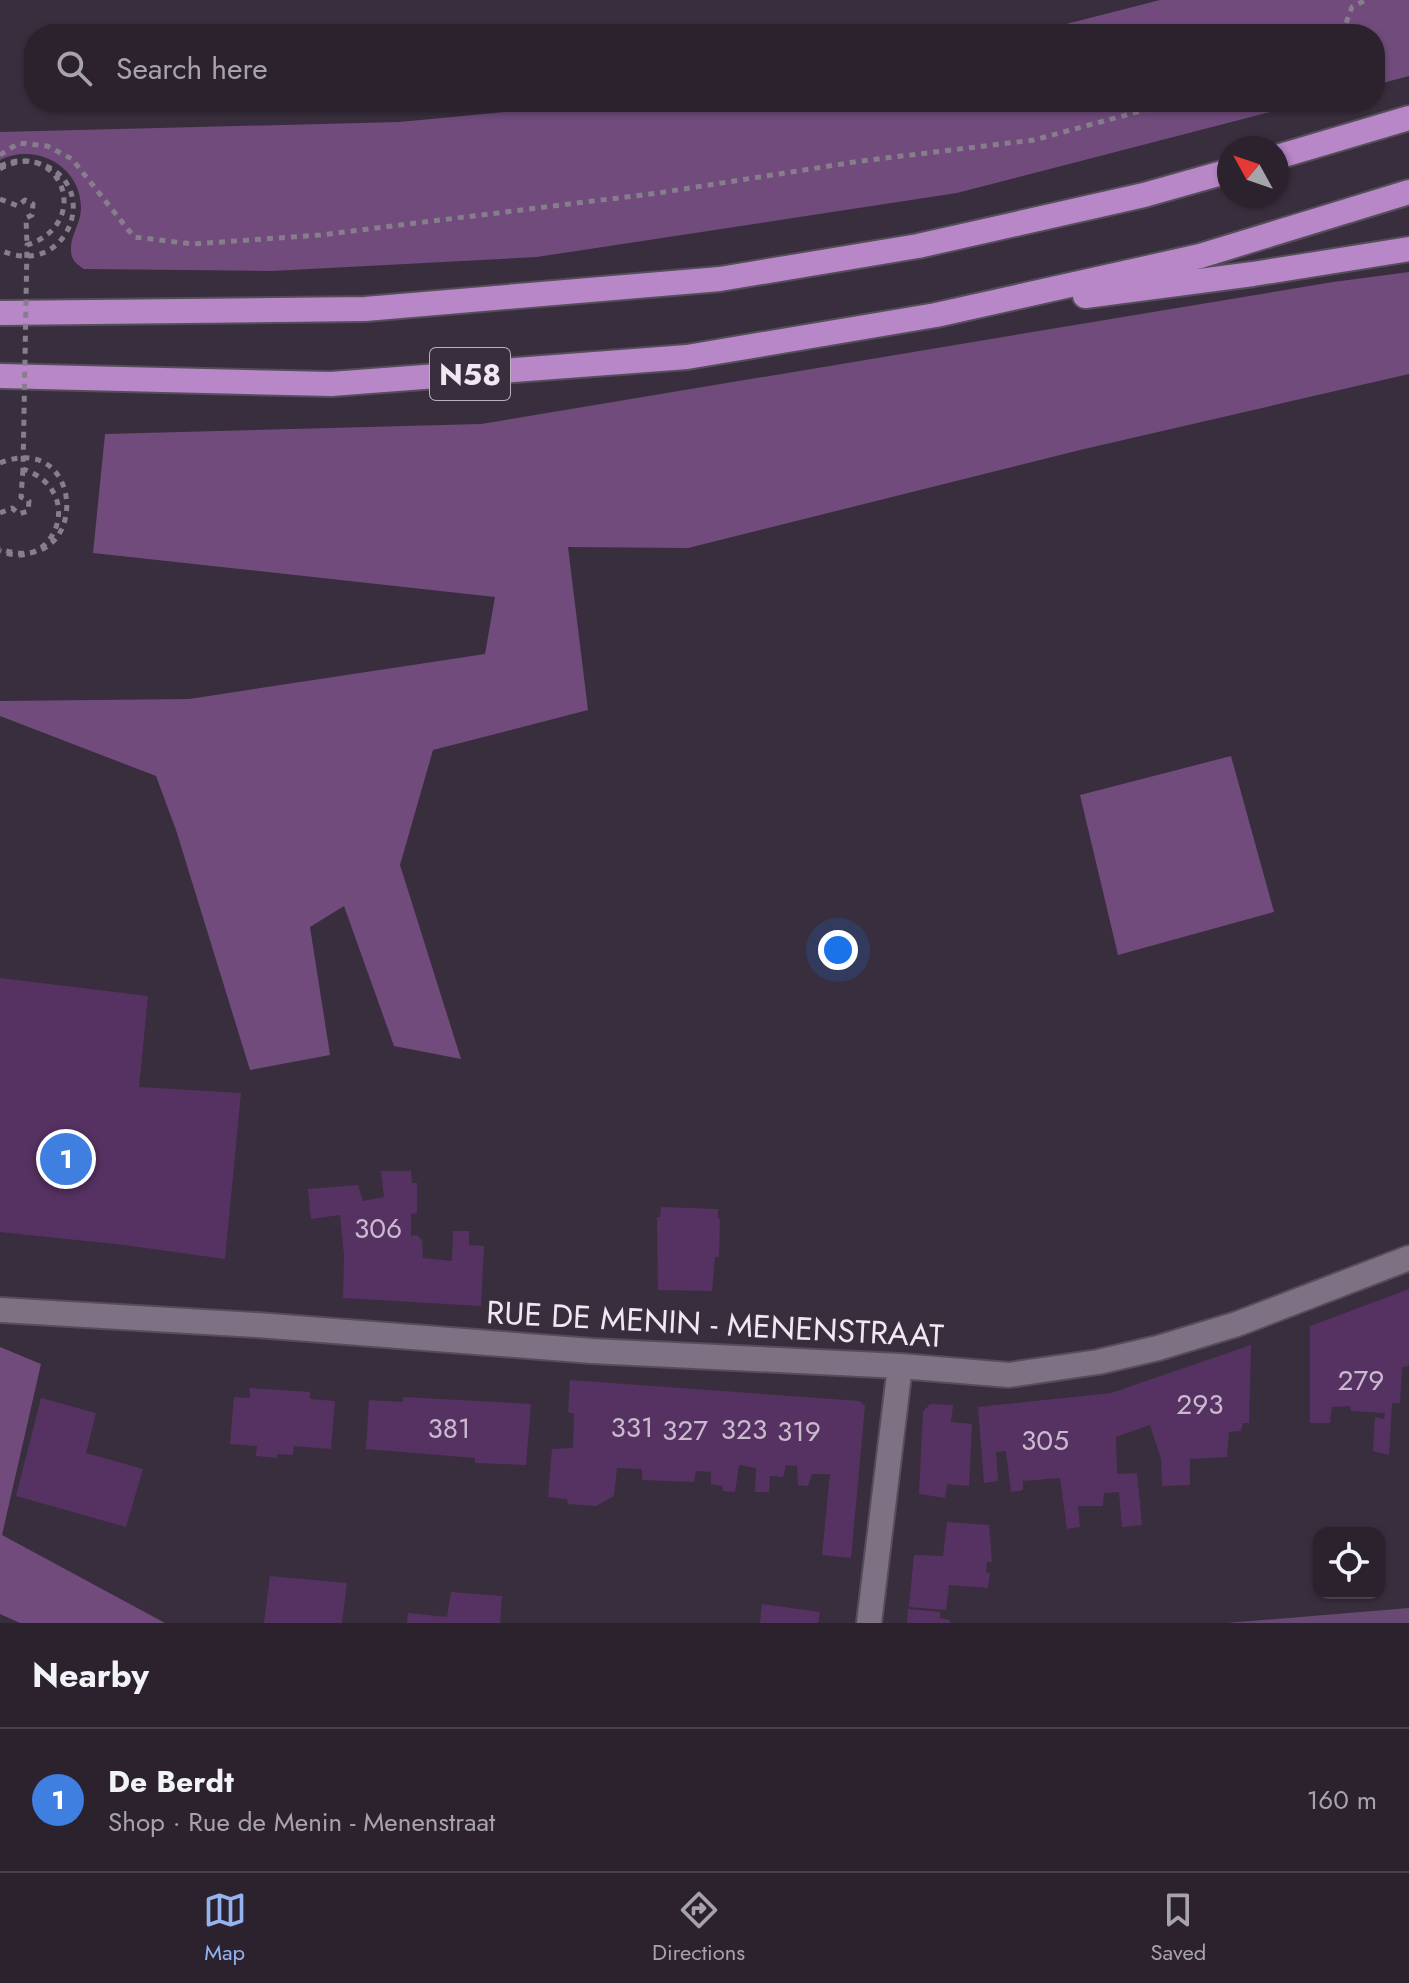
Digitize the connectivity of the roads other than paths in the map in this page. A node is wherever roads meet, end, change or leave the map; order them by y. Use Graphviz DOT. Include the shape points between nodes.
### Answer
graph roads {
  1 [pos="1409,118"];
  2 [pos="1289,153"];
  3 [pos="1217,174"];
  4 [pos="1409,192"];
  5 [pos="1409,249"];
  6 [pos="0,313"];
  7 [pos="936,315"];
  8 [pos="0,376"];
  9 [pos="1409,1258"];
  10 [pos="0,1310"];
  11 [pos="900,1366"];
  12 [pos="869,1623"];
  1 -- 2 [label="highway"];
  3 -- 6 [label="highway, N58" via="933,242 720,279 365,309"];
  4 -- 7 [label="highway, N58" via="1200,256"];
  5 -- 7 [label="highway"];
  7 -- 8 [label="highway, N58" via="687,357 331,384"];
  9 -- 11 [label="street, RUE DE MENIN - MENENSTRAAT" via="1237,1324 1098,1362 1009,1375"];
  10 -- 11 [label="street, RUE DE MENIN - MENENSTRAAT" via="592,1351"];
  11 -- 12 [label="street"];
}
